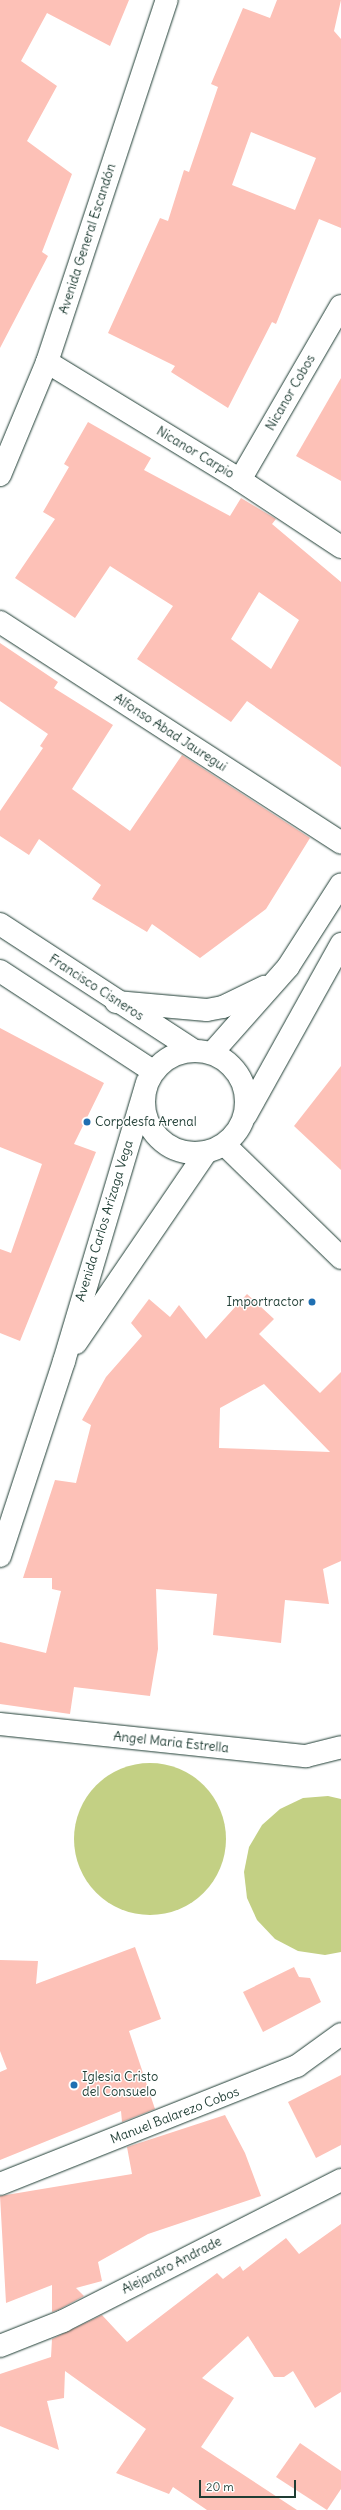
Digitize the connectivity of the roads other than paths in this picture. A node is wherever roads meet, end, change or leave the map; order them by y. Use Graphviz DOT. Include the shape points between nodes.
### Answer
graph roads {
  1 [pos="168,0"];
  2 [pos="341,306"];
  3 [pos="47,362"];
  4 [pos="0,476"];
  5 [pos="240,480"];
  6 [pos="341,547"];
  7 [pos="0,622"];
  8 [pos="341,843"];
  9 [pos="341,884"];
  10 [pos="0,924"];
  11 [pos="341,944"];
  12 [pos="288,967"];
  13 [pos="0,970"];
  14 [pos="116,1002"];
  15 [pos="203,1052"];
  16 [pos="150,1077"];
  17 [pos="244,1118"];
  18 [pos="215,1149"];
  19 [pos="341,1258"];
  20 [pos="64,1360"];
  21 [pos="0,1556"];
  22 [pos="0,1724"];
  23 [pos="341,1747"];
  24 [pos="341,2034"];
  25 [pos="341,2180"];
  26 [pos="0,2184"];
  27 [pos="0,2346"];
  1 -- 3 [label="street, Avenida General Escandón"];
  2 -- 5 [label="street, Nicanor Cobos"];
  3 -- 4 [label="street, Avenida General Escandón"];
  3 -- 5 [label="street, Nicanor Carpio"];
  5 -- 6 [label="street, Nicanor Carpio"];
  7 -- 8 [label="street, Alfonso Abad Jauregui"];
  9 -- 12 [label="street"];
  10 -- 14 [label="street, Francisco Cisneros"];
  11 -- 17 [label="street"];
  12 -- 14 [label="street" via="266,986 223,1007 180,1010"];
  12 -- 15 [label="street"];
  13 -- 16 [label="street"];
  14 -- 15 [label="street, Francisco Cisneros"];
  15 -- 16 [label="street" via="171,1056"];
  15 -- 17 [label="street" via="229,1063 241,1079 246,1098"];
  16 -- 18 [label="street" via="145,1118 158,1140 180,1153"];
  16 -- 20 [label="street, Avenida Carlos Arízaga Vega"];
  17 -- 18 [label="street" via="237,1133"];
  18 -- 19 [label="street"];
  18 -- 20 [label="street, Avenida Carlos Arízaga Vega"];
  20 -- 21 [label="street, Avenida Carlos Arízaga Vega"];
  22 -- 23 [label="street, Angel Maria Estrella" via="306,1756"];
  24 -- 26 [label="street, Manuel Balarezo Cobos" via="298,2066"];
  25 -- 27 [label="street, Alejandro Andrade" via="63,2321"];
}
